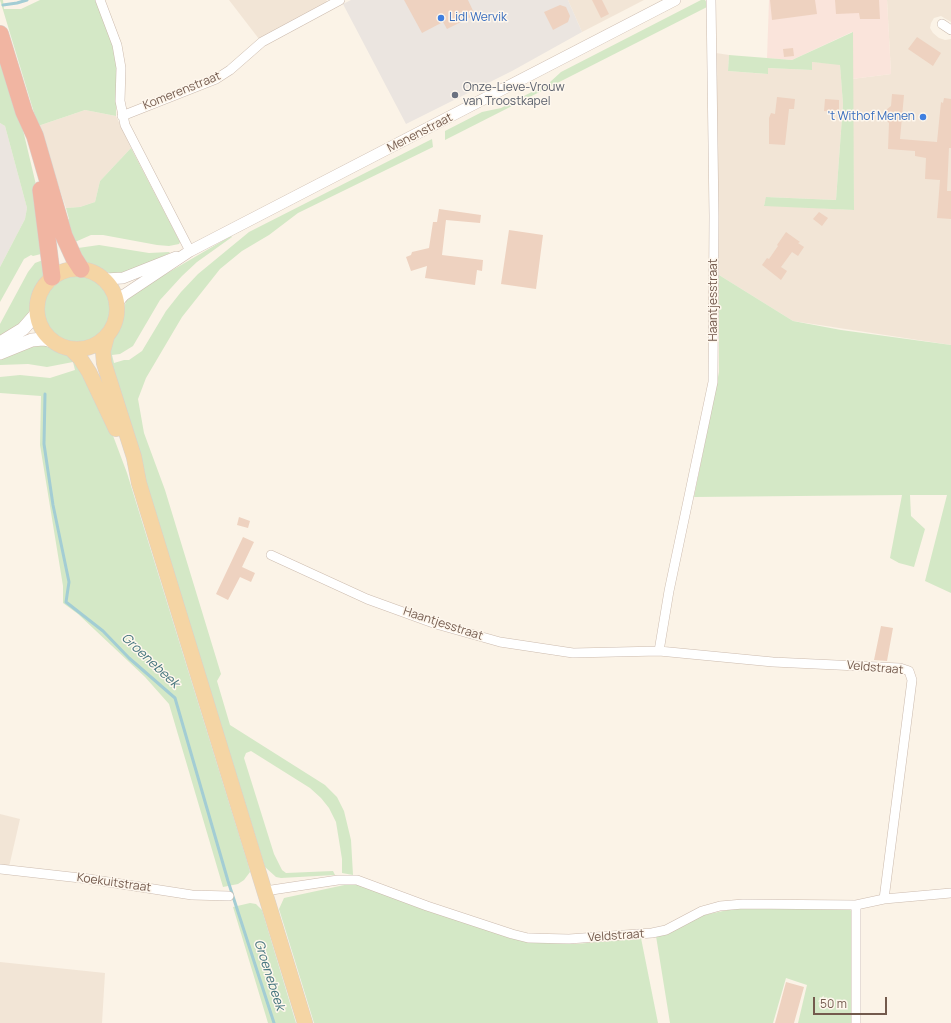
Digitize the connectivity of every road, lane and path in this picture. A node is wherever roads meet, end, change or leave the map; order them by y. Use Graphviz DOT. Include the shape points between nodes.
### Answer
graph roads {
  1 [pos="100,0"];
  2 [pos="340,0"];
  3 [pos="675,0"];
  4 [pos="711,0"];
  5 [pos="661,3"];
  6 [pos="942,24"];
  7 [pos="951,30"];
  8 [pos="0,34"];
  9 [pos="24,112"];
  10 [pos="122,116"];
  11 [pos="188,252"];
  12 [pos="81,269"];
  13 [pos="52,277"];
  14 [pos="105,279"];
  15 [pos="117,303"];
  16 [pos="37,313"];
  17 [pos="107,336"];
  18 [pos="53,341"];
  19 [pos="0,343"];
  20 [pos="71,349"];
  21 [pos="0,353"];
  22 [pos="139,483"];
  23 [pos="271,555"];
  24 [pos="659,651"];
  25 [pos="625,652"];
  26 [pos="0,869"];
  27 [pos="265,891"];
  28 [pos="951,893"];
  29 [pos="229,896"];
  30 [pos="884,899"];
  31 [pos="856,905"];
  32 [pos="305,1023"];
  33 [pos="856,1023"];
  1 -- 10 [label="street" via="117,45 121,68"];
  2 -- 10 [label="street, Komerenstraat" via="262,42 216,79"];
  3 -- 5 [label="street, Menenstraat"];
  4 -- 24 [label="street, Haantjesstraat" via="714,376 668,595"];
  5 -- 11 [label="street, Menenstraat"];
  6 -- 7 [label="street"];
  8 -- 9 [label="highway"];
  9 -- 12 [label="highway" via="35,136 66,242"];
  9 -- 13 [label="highway" via="40,181"];
  10 -- 11 [label="street"];
  11 -- 14 [label="street, Menenstraat" via="123,278"];
  11 -- 15 [label="street, Menenstraat" via="124,295"];
  12 -- 13 [label="main road" via="71,269"];
  12 -- 14 [label="main road" via="90,270"];
  13 -- 16 [label="main road" via="40,293"];
  14 -- 15 [label="main road" via="113,290"];
  15 -- 17 [label="main road" via="116,321"];
  16 -- 18 [label="main road" via="45,333"];
  16 -- 19 [label="main road" via="24,328"];
  17 -- 20 [label="main road" via="90,347"];
  17 -- 22 [label="main road" via="103,351 104,363 134,457"];
  18 -- 20 [label="main road"];
  18 -- 21 [label="main road" via="32,340"];
  20 -- 22 [label="main road" via="80,358 92,378"];
  22 -- 27 [label="main road"];
  23 -- 25 [label="street, Haantjesstraat" via="367,599 436,624 500,642 573,653"];
  24 -- 25 [label="street, Veldstraat"];
  24 -- 30 [label="street, Veldstraat" via="773,662 900,668 909,671 912,680"];
  26 -- 29 [label="street, Koekuitstraat" via="89,879 192,895"];
  27 -- 31 [label="street, Veldstraat" via="349,879 520,936 545,939 652,933 666,930 702,911 720,906"];
  27 -- 32 [label="main road"];
  28 -- 30 [label="street, Veldstraat"];
  30 -- 31 [label="street, Veldstraat"];
  31 -- 33 [label="street"];
}
